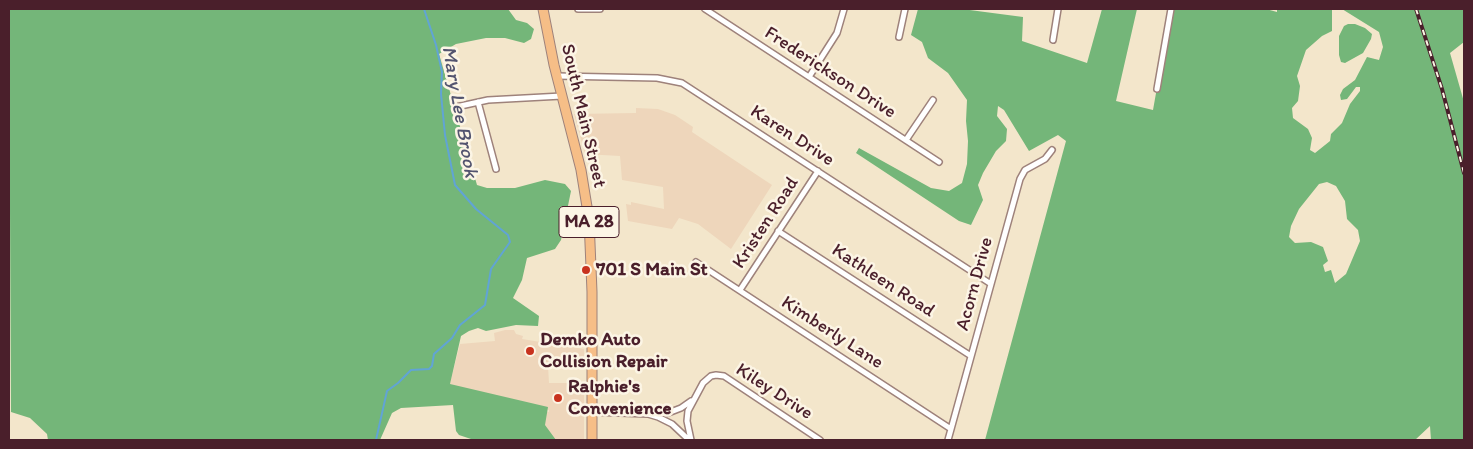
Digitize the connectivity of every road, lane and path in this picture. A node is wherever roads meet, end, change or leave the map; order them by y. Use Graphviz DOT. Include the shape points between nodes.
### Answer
graph roads {
  1 [pos="543,9"];
  2 [pos="578,9"];
  3 [pos="600,9"];
  4 [pos="705,9"];
  5 [pos="844,9"];
  6 [pos="905,9"];
  7 [pos="1058,9"];
  8 [pos="1171,9"];
  9 [pos="900,37"];
  10 [pos="1053,40"];
  11 [pos="557,76"];
  12 [pos="809,77"];
  13 [pos="1157,89"];
  14 [pos="562,96"];
  15 [pos="933,100"];
  16 [pos="478,102"];
  17 [pos="456,107"];
  18 [pos="906,140"];
  19 [pos="1052,150"];
  20 [pos="940,162"];
  21 [pos="496,168"];
  22 [pos="818,171"];
  23 [pos="778,231"];
  24 [pos="696,262"];
  25 [pos="991,284"];
  26 [pos="740,290"];
  27 [pos="971,356"];
  28 [pos="692,401"];
  29 [pos="592,412"];
  30 [pos="648,414"];
  31 [pos="951,429"];
  32 [pos="592,440"];
  33 [pos="690,440"];
  34 [pos="820,440"];
  35 [pos="948,440"];
  1 -- 11 [label="main road, South Main Street / MA 28"];
  2 -- 3 [label="street"];
  4 -- 12 [label="street, Frederickson Drive"];
  5 -- 12 [label="street" via="837,33"];
  6 -- 9 [label="street"];
  7 -- 10 [label="street"];
  8 -- 13 [label="street"];
  11 -- 14 [label="main road, South Main Street / MA 28"];
  11 -- 22 [label="street, Karen Drive" via="656,78 682,83"];
  12 -- 18 [label="street, Frederickson Drive"];
  14 -- 16 [label="street"];
  14 -- 29 [label="main road, South Main Street / MA 28" via="581,170 589,219"];
  15 -- 18 [label="street"];
  16 -- 17 [label="street"];
  16 -- 21 [label="street"];
  18 -- 20 [label="street, Frederickson Drive"];
  19 -- 25 [label="street, Acorn Drive" via="1045,159 1025,170 1020,179"];
  22 -- 23 [label="street, Kristen Road"];
  22 -- 25 [label="street, Karen Drive"];
  23 -- 26 [label="street, Kristen Road"];
  23 -- 27 [label="street, Kathleen Road"];
  24 -- 26 [label="street, Kimberly Lane"];
  25 -- 27 [label="street, Acorn Drive"];
  26 -- 31 [label="street, Kimberly Lane"];
  27 -- 31 [label="street, Acorn Drive"];
  28 -- 30 [label="street" via="668,413"];
  28 -- 33 [label="street, Kiley Drive" via="687,421"];
  28 -- 34 [label="street, Kiley Drive" via="703,382 711,376 724,376"];
  29 -- 30 [label="street"];
  29 -- 32 [label="main road, South Main Street / MA 28"];
  30 -- 33 [label="street" via="672,424"];
  31 -- 35 [label="street, Acorn Drive"];
}
